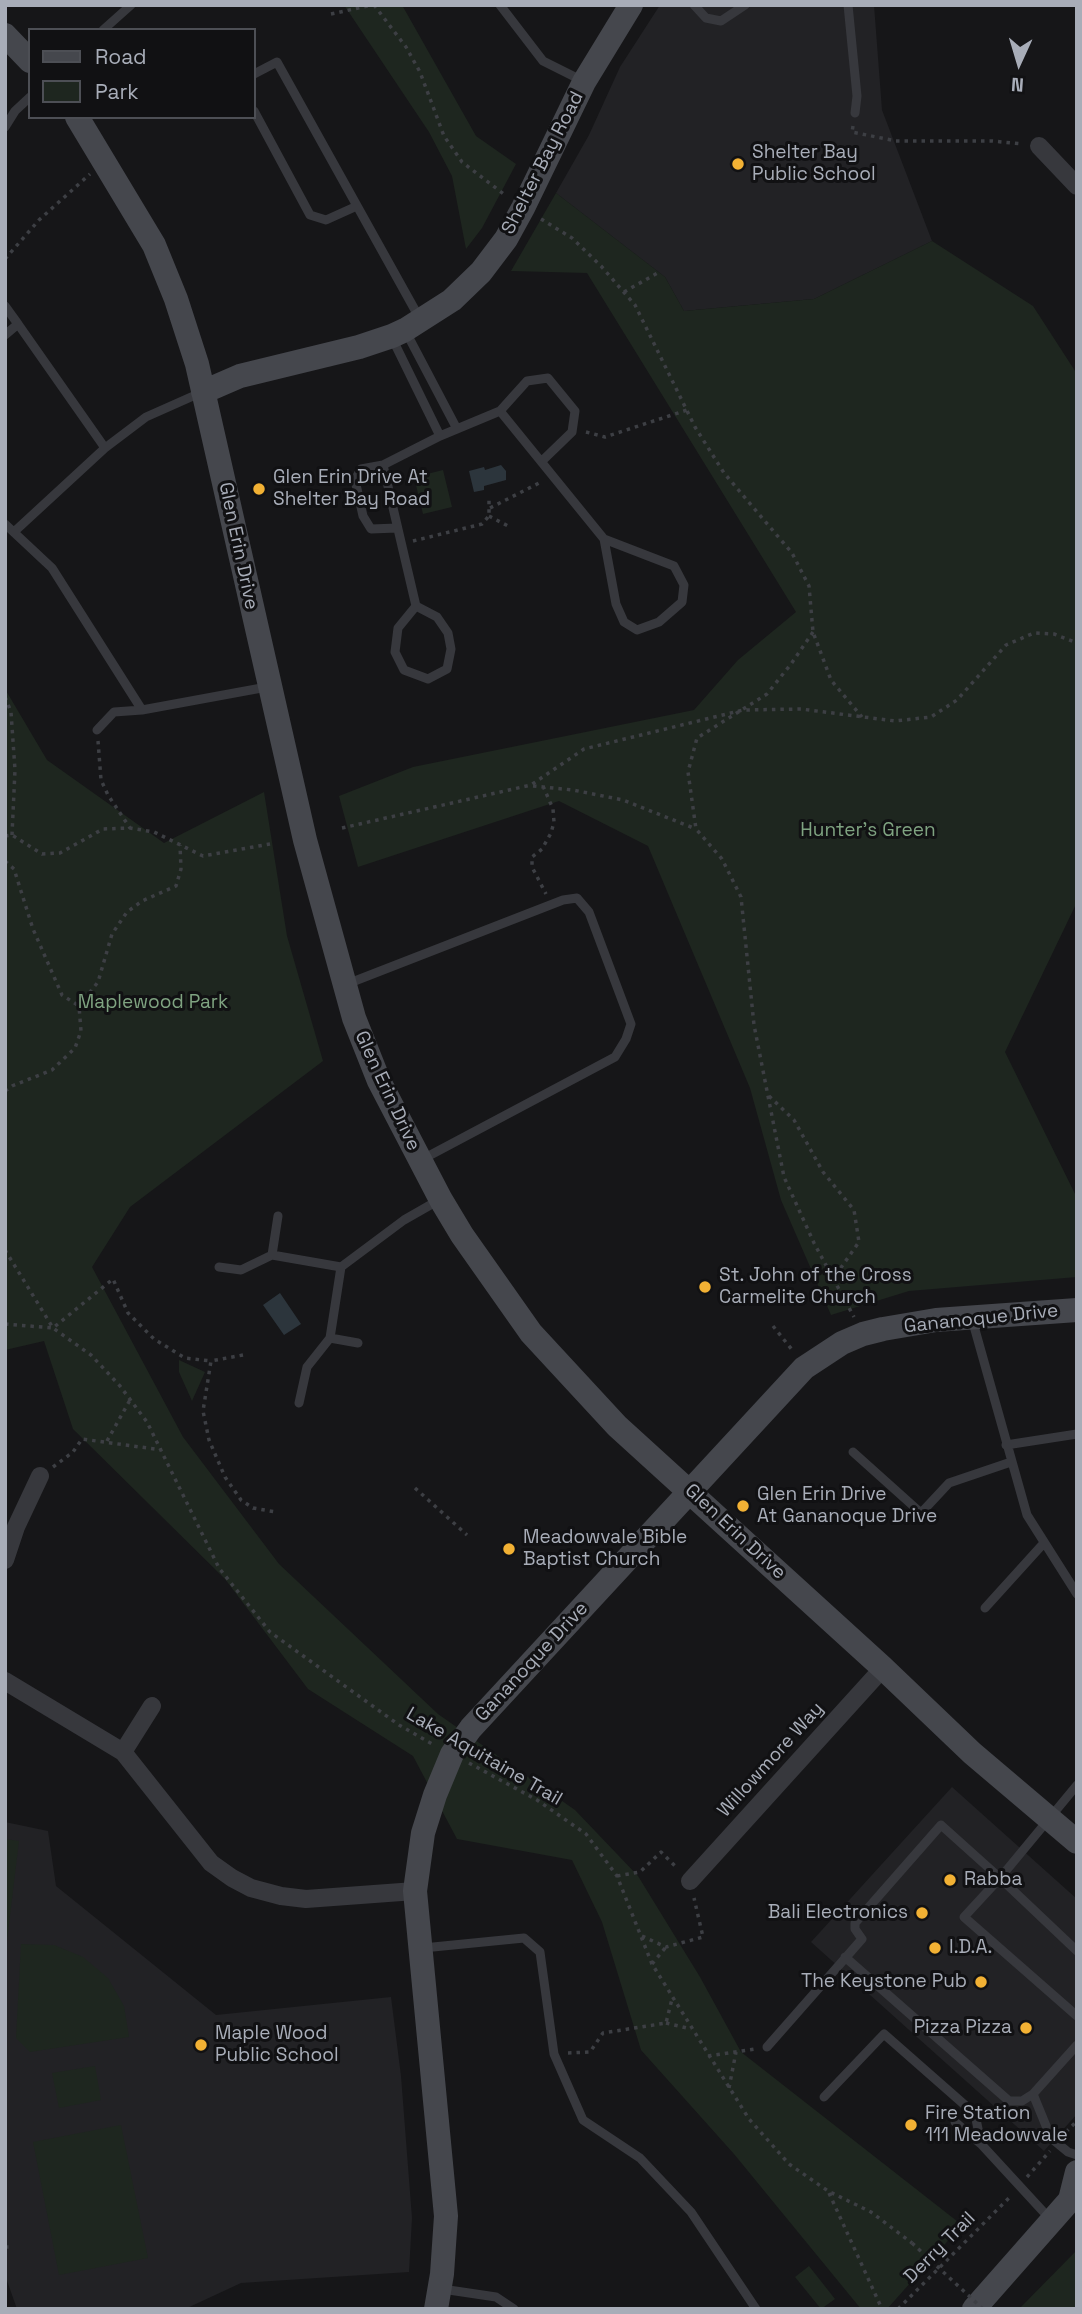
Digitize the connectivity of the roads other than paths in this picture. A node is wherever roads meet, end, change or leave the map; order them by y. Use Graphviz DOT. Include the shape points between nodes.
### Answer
graph roads {
  1 [pos="131,5"];
  2 [pos="500,5"];
  3 [pos="631,5"];
  4 [pos="694,5"];
  5 [pos="745,5"];
  6 [pos="848,5"];
  7 [pos="105,28"];
  8 [pos="5,35"];
  9 [pos="28,59"];
  10 [pos="256,73"];
  11 [pos="584,82"];
  12 [pos="28,99"];
  13 [pos="855,113"];
  14 [pos="256,115"];
  15 [pos="78,119"];
  16 [pos="5,127"];
  17 [pos="1039,146"];
  18 [pos="1077,186"];
  19 [pos="357,206"];
  20 [pos="5,306"];
  21 [pos="18,324"];
  22 [pos="406,329"];
  23 [pos="5,335"];
  24 [pos="203,392"];
  25 [pos="500,411"];
  26 [pos="457,429"];
  27 [pos="440,436"];
  28 [pos="105,448"];
  29 [pos="542,461"];
  30 [pos="383,465"];
  31 [pos="5,524"];
  32 [pos="397,528"];
  33 [pos="15,531"];
  34 [pos="604,538"];
  35 [pos="416,606"];
  36 [pos="269,687"];
  37 [pos="142,710"];
  38 [pos="97,730"];
  39 [pos="345,985"];
  40 [pos="419,1161"];
  41 [pos="441,1200"];
  42 [pos="278,1216"];
  43 [pos="272,1255"];
  44 [pos="219,1267"];
  45 [pos="341,1267"];
  46 [pos="1077,1310"];
  47 [pos="971,1318"];
  48 [pos="330,1338"];
  49 [pos="358,1343"];
  50 [pos="299,1404"];
  51 [pos="1077,1434"];
  52 [pos="1006,1445"];
  53 [pos="853,1452"];
  54 [pos="1012,1462"];
  55 [pos="40,1476"];
  56 [pos="689,1490"];
  57 [pos="1043,1544"];
  58 [pos="5,1560"];
  59 [pos="1077,1594"];
  60 [pos="985,1608"];
  61 [pos="883,1668"];
  62 [pos="5,1681"];
  63 [pos="152,1706"];
  64 [pos="122,1752"];
  65 [pos="1077,1785"];
  66 [pos="1048,1818"];
  67 [pos="1077,1842"];
  68 [pos="1000,1878"];
  69 [pos="690,1881"];
  70 [pos="415,1891"];
  71 [pos="421,1948"];
  72 [pos="1077,1951"];
  73 [pos="845,1958"];
  74 [pos="1077,2016"];
  75 [pos="1077,2045"];
  76 [pos="767,2047"];
  77 [pos="1033,2094"];
  78 [pos="824,2097"];
  79 [pos="955,2122"];
  80 [pos="981,2144"];
  81 [pos="1077,2155"];
  82 [pos="1077,2172"];
  83 [pos="1073,2198"];
  84 [pos="1051,2221"];
  85 [pos="438,2299"];
  86 [pos="514,2309"];
  87 [pos="756,2309"];
  88 [pos="974,2309"];
  1 -- 7 [label="lane"];
  2 -- 11 [label="lane" via="543,61"];
  3 -- 11 [label="street, Shelter Bay Road"];
  4 -- 5 [label="lane" via="706,18 721,21"];
  6 -- 13 [label="lane"];
  8 -- 9 [label="street"];
  10 -- 19 [label="lane" via="276,62"];
  11 -- 22 [label="street, Shelter Bay Road" via="506,239 452,300"];
  12 -- 16 [label="lane"];
  14 -- 19 [label="lane" via="310,215 326,220"];
  15 -- 24 [label="street, Glen Erin Drive" via="154,245 176,299"];
  17 -- 18 [label="street"];
  19 -- 22 [label="lane"];
  20 -- 21 [label="lane"];
  21 -- 23 [label="lane"];
  21 -- 28 [label="lane"];
  22 -- 24 [label="street, Shelter Bay Road" via="359,347 240,376"];
  22 -- 26 [label="lane"];
  22 -- 27 [label="lane"];
  24 -- 28 [label="lane" via="146,417"];
  24 -- 36 [label="street, Glen Erin Drive"];
  25 -- 26 [label="lane"];
  25 -- 29 [label="lane"];
  25 -- 29 [label="lane" via="527,380 548,378 575,411 572,432"];
  26 -- 27 [label="lane"];
  27 -- 30 [label="lane"];
  28 -- 33 [label="lane"];
  29 -- 34 [label="lane"];
  30 -- 32 [label="lane"];
  30 -- 32 [label="lane" via="360,469 355,480 362,516 371,529"];
  31 -- 33 [label="lane"];
  32 -- 35 [label="lane"];
  33 -- 37 [label="lane" via="52,568"];
  34 -- 34 [label="lane" via="616,604 624,622 637,630 659,622 682,602 684,585 674,566"];
  35 -- 35 [label="lane" via="398,628 395,652 404,670 428,679 447,669 451,649 448,633 437,617"];
  36 -- 37 [label="lane"];
  36 -- 39 [label="street, Glen Erin Drive"];
  37 -- 38 [label="lane" via="114,712"];
  39 -- 40 [label="street, Glen Erin Drive" via="379,1082"];
  39 -- 40 [label="lane" via="552,905 577,898 589,912 631,1024 615,1057"];
  40 -- 41 [label="street, Glen Erin Drive"];
  41 -- 45 [label="lane" via="404,1220"];
  41 -- 56 [label="street, Glen Erin Drive" via="531,1333 617,1426"];
  42 -- 43 [label="lane"];
  43 -- 44 [label="lane" via="242,1270"];
  43 -- 45 [label="lane"];
  45 -- 48 [label="lane"];
  46 -- 47 [label="street, Gananoque Drive"];
  47 -- 52 [label="lane"];
  47 -- 56 [label="street, Gananoque Drive" via="863,1334 842,1343 804,1368"];
  48 -- 49 [label="lane"];
  48 -- 50 [label="lane" via="307,1367"];
  51 -- 52 [label="lane"];
  52 -- 54 [label="lane"];
  53 -- 54 [label="lane" via="921,1513 949,1483"];
  54 -- 57 [label="lane" via="1027,1515"];
  55 -- 58 [label="street"];
  56 -- 61 [label="street, Glen Erin Drive"];
  56 -- 70 [label="street, Gananoque Drive" via="452,1754 423,1833"];
  57 -- 59 [label="lane"];
  57 -- 60 [label="lane"];
  61 -- 66 [label="street, Glen Erin Drive"];
  61 -- 69 [label="street, Willowmore Way"];
  62 -- 64 [label="street"];
  63 -- 64 [label="street"];
  64 -- 70 [label="street" via="211,1863 251,1888 306,1899"];
  65 -- 66 [label="lane"];
  66 -- 67 [label="street, Glen Erin Drive"];
  66 -- 68 [label="lane"];
  68 -- 72 [label="lane"];
  68 -- 73 [label="lane" via="941,1825 855,1923 862,1938"];
  68 -- 74 [label="lane" via="964,1917"];
  70 -- 71 [label="street, Gananoque Drive"];
  71 -- 85 [label="street, Gananoque Drive" via="446,2216"];
  71 -- 87 [label="lane" via="524,1938 540,1952 554,2054 583,2120 640,2158 691,2212"];
  73 -- 76 [label="lane"];
  73 -- 77 [label="lane" via="1009,2101 1022,2101"];
  75 -- 77 [label="lane"];
  77 -- 81 [label="lane" via="1051,2138"];
  78 -- 80 [label="lane" via="884,2034 975,2114"];
  79 -- 80 [label="lane"];
  80 -- 84 [label="lane"];
  82 -- 83 [label="street"];
  83 -- 84 [label="street"];
  84 -- 88 [label="street"];
  85 -- 86 [label="lane" via="496,2297"];
}
